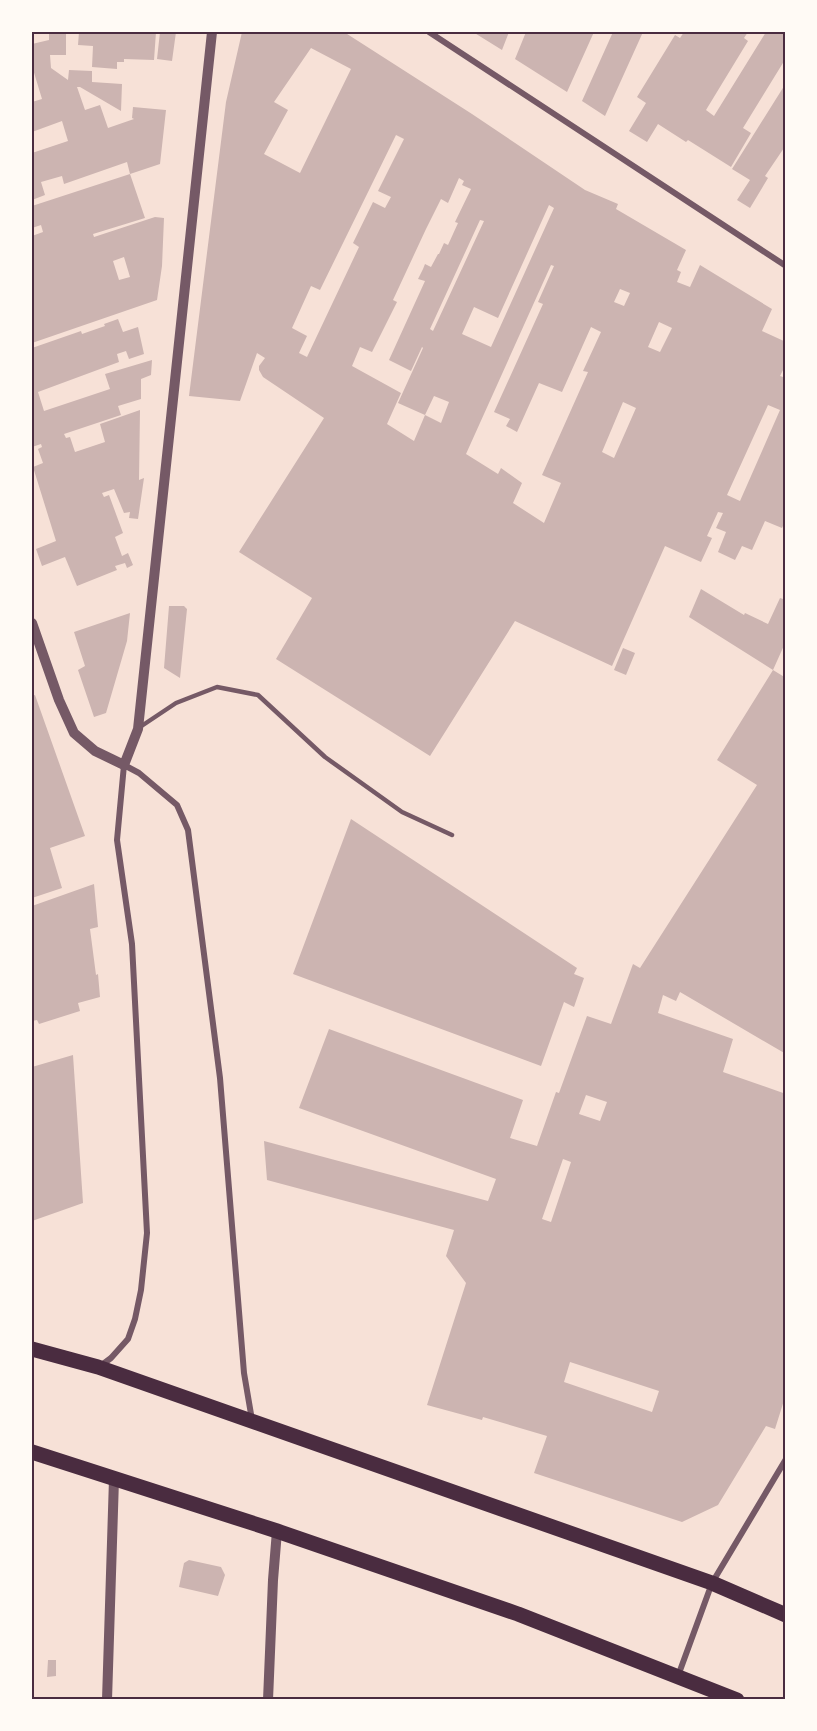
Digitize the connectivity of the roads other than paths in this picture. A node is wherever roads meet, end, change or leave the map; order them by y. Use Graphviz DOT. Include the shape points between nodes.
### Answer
graph roads {
  1 [pos="212,32"];
  2 [pos="429,32"];
  3 [pos="786,266"];
  4 [pos="32,623"];
  5 [pos="138,729"];
  6 [pos="124,765"];
  7 [pos="452,835"];
  8 [pos="32,1349"];
  9 [pos="98,1367"];
  10 [pos="252,1422"];
  11 [pos="32,1452"];
  12 [pos="786,1459"];
  13 [pos="114,1479"];
  14 [pos="277,1531"];
  15 [pos="712,1583"];
  16 [pos="786,1615"];
  17 [pos="678,1676"];
  18 [pos="107,1700"];
  19 [pos="268,1700"];
  20 [pos="737,1700"];
  1 -- 5 [label="street"];
  2 -- 3 [label="street"];
  4 -- 6 [label="street" via="74,733 95,751"];
  5 -- 6 [label="street"];
  5 -- 7 [label="lane" via="176,703 217,687 258,694 325,757 402,812"];
  6 -- 9 [label="street" via="117,840 132,944 147,1233 141,1290 128,1339"];
  6 -- 10 [label="street" via="177,805 188,830 220,1078 244,1372"];
  8 -- 9 [label="main road"];
  9 -- 10 [label="main road"];
  10 -- 15 [label="main road"];
  11 -- 13 [label="main road"];
  12 -- 15 [label="street"];
  13 -- 14 [label="main road"];
  13 -- 18 [label="street"];
  14 -- 17 [label="main road" via="534,1620"];
  14 -- 19 [label="street"];
  15 -- 16 [label="main road"];
  15 -- 17 [label="street"];
  17 -- 20 [label="main road"];
}
